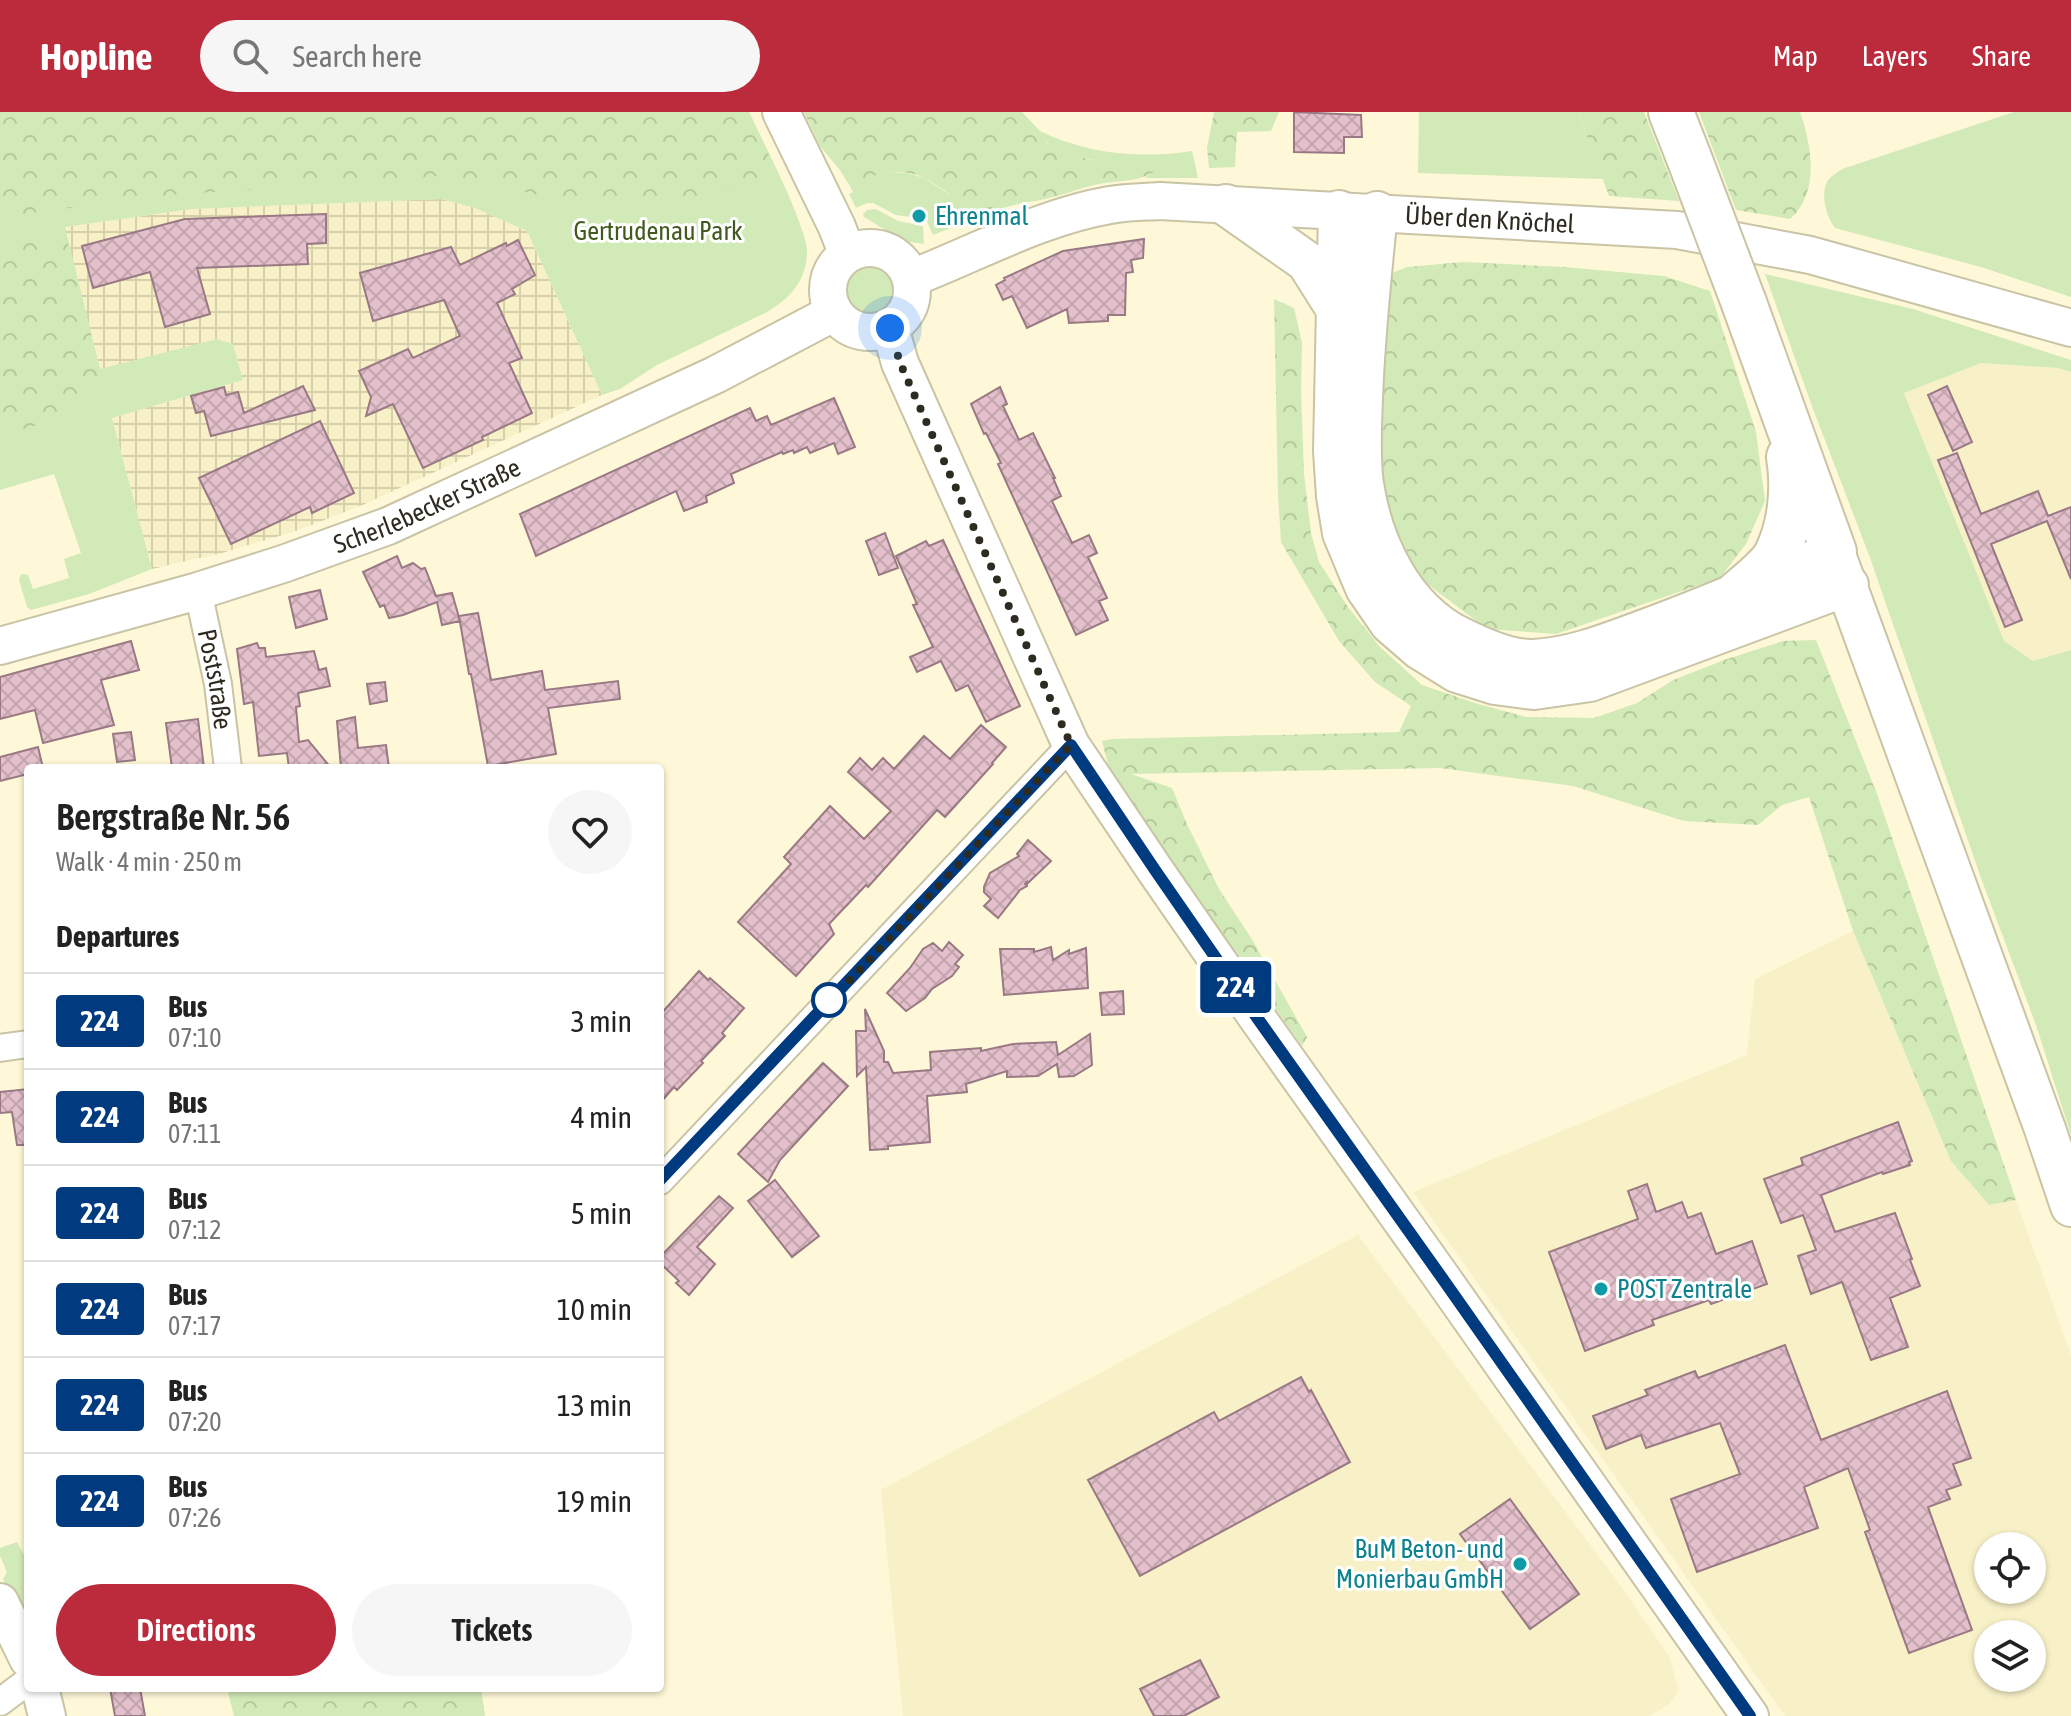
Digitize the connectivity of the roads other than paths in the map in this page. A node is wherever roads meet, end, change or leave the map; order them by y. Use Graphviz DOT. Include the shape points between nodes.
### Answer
graph roads {
  1 [pos="781,112"];
  2 [pos="1671,112"];
  3 [pos="1226,205"];
  4 [pos="1358,211"];
  5 [pos="847,253"];
  6 [pos="912,278"];
  7 [pos="1336,308"];
  8 [pos="833,313"];
  9 [pos="890,328"];
  10 [pos="2071,328"];
  11 [pos="1779,399"];
  12 [pos="1841,568"];
  13 [pos="198,591"];
  14 [pos="1737,594"];
  15 [pos="0,646"];
  16 [pos="1071,745"];
  17 [pos="228,764"];
  18 [pos="24,1045"];
  19 [pos="0,1048"];
  20 [pos="664,1177"];
  21 [pos="2071,1206"];
  22 [pos="0,1602"];
  23 [pos="24,1651"];
  24 [pos="24,1684"];
  25 [pos="41,1692"];
  26 [pos="0,1702"];
  27 [pos="47,1716"];
  28 [pos="1750,1716"];
  1 -- 5 [label="street"];
  2 -- 11 [label="highway, bridge"];
  3 -- 4 [label="street, Über den Knöchel"];
  3 -- 6 [label="street, Über den Knöchel" via="1110,205 1030,228"];
  3 -- 7 [label="main road" via="1307,262"];
  4 -- 7 [label="main road"];
  4 -- 10 [label="street, Über den Knöchel" via="1709,234 1810,255"];
  4 -- 14 [label="main road" via="1363,482 1372,526 1410,598 1447,631 1486,651 1531,661 1584,653"];
  5 -- 6 [label="street" via="878,248 904,264"];
  5 -- 8 [label="street" via="830,275 827,288"];
  6 -- 9 [label="street" via="912,301"];
  7 -- 12 [label="main road" via="1334,451 1343,533 1366,588 1390,623 1457,672 1534,689 1590,681"];
  8 -- 9 [label="street" via="865,333"];
  8 -- 13 [label="street, Scherlebecker Straße" via="739,364 388,526"];
  9 -- 16 [label="street" via="900,363"];
  11 -- 12 [label="highway"];
  11 -- 14 [label="highway" via="1791,471 1786,527 1776,557"];
  12 -- 14 [label="main road"];
  12 -- 21 [label="main road"];
  13 -- 15 [label="street, Scherlebecker Straße"];
  13 -- 17 [label="street, Poststraße" via="218,684"];
  16 -- 20 [label="street"];
  16 -- 28 [label="street"];
  18 -- 19 [label="street"];
  22 -- 23 [label="street"];
  24 -- 26 [label="street"];
  25 -- 27 [label="street"];
}
